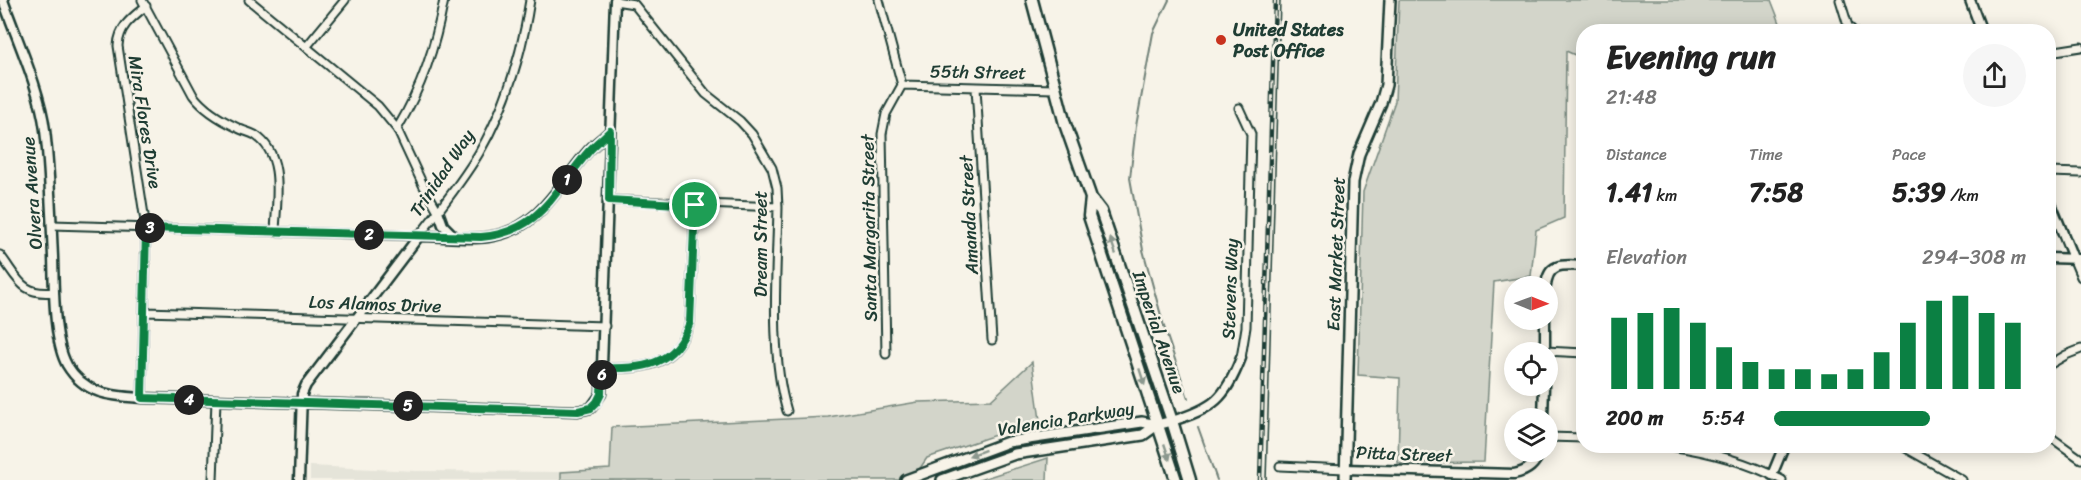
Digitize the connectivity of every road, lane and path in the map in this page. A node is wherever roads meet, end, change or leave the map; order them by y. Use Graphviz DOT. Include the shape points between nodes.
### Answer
graph roads {
  1 [pos="3,0"];
  2 [pos="249,0"];
  3 [pos="345,0"];
  4 [pos="444,0"];
  5 [pos="530,0"];
  6 [pos="879,0"];
  7 [pos="1032,0"];
  8 [pos="1390,0"];
  9 [pos="1840,0"];
  10 [pos="1970,0"];
  11 [pos="615,1"];
  12 [pos="144,3"];
  13 [pos="1847,24"];
  14 [pos="1979,24"];
  15 [pos="307,46"];
  16 [pos="2081,47"];
  17 [pos="2056,51"];
  18 [pos="902,85"];
  19 [pos="976,88"];
  20 [pos="1054,89"];
  21 [pos="1239,108"];
  22 [pos="397,129"];
  23 [pos="610,131"];
  24 [pos="2056,172"];
  25 [pos="2081,173"];
  26 [pos="1091,198"];
  27 [pos="609,200"];
  28 [pos="695,205"];
  29 [pos="778,207"];
  30 [pos="438,211"];
  31 [pos="2056,214"];
  32 [pos="52,225"];
  33 [pos="146,228"];
  34 [pos="275,232"];
  35 [pos="419,236"];
  36 [pos="453,236"];
  37 [pos="0,255"];
  38 [pos="2056,258"];
  39 [pos="2077,259"];
  40 [pos="1576,266"];
  41 [pos="1548,276"];
  42 [pos="2081,277"];
  43 [pos="54,292"];
  44 [pos="145,312"];
  45 [pos="356,318"];
  46 [pos="605,326"];
  47 [pos="992,340"];
  48 [pos="2081,349"];
  49 [pos="1558,352"];
  50 [pos="1576,353"];
  51 [pos="886,354"];
  52 [pos="1241,358"];
  53 [pos="2056,361"];
  54 [pos="602,368"];
  55 [pos="142,398"];
  56 [pos="216,400"];
  57 [pos="302,404"];
  58 [pos="787,411"];
  59 [pos="1172,421"];
  60 [pos="1157,425"];
  61 [pos="1558,437"];
  62 [pos="1576,438"];
  63 [pos="2056,441"];
  64 [pos="1706,453"];
  65 [pos="1781,453"];
  66 [pos="1914,453"];
  67 [pos="2081,459"];
  68 [pos="1535,462"];
  69 [pos="1280,466"];
  70 [pos="1345,469"];
  71 [pos="1772,475"];
  72 [pos="213,480"];
  73 [pos="299,480"];
  74 [pos="906,480"];
  75 [pos="942,480"];
  76 [pos="1176,480"];
  77 [pos="1190,480"];
  78 [pos="1344,480"];
  79 [pos="1782,480"];
  80 [pos="1962,480"];
  1 -- 32 [label="street, Olvera Avenue" via="42,115"];
  2 -- 15 [label="street"];
  3 -- 15 [label="street"];
  4 -- 22 [label="street" via="423,79"];
  5 -- 30 [label="street, Trinidad Way" via="518,61 493,126"];
  6 -- 18 [label="street"];
  7 -- 20 [label="main road, Imperial Avenue"];
  8 -- 70 [label="main road, East Market Street" via="1386,85 1359,154 1353,182"];
  9 -- 13 [label="street"];
  10 -- 14 [label="street"];
  11 -- 23 [label="street"];
  11 -- 29 [label="street, Dream Street" via="634,4 706,94 752,134 772,168"];
  12 -- 33 [label="street, Mira Flores Drive" via="126,23 118,46"];
  12 -- 34 [label="street" via="199,103 255,135 269,151 276,178"];
  15 -- 22 [label="street" via="378,106"];
  16 -- 17 [label="street"];
  18 -- 19 [label="street, 55th Street"];
  18 -- 51 [label="street, Santa Margarita Street" via="886,114 882,134"];
  19 -- 20 [label="street, 55th Street"];
  19 -- 47 [label="street, Amanda Street"];
  20 -- 26 [label="main road, Imperial Avenue"];
  21 -- 52 [label="street, Stevens Way" via="1251,134 1246,327"];
  22 -- 30 [label="street"];
  23 -- 27 [label="street"];
  23 -- 36 [label="street" via="590,150 547,206 525,224 490,237"];
  24 -- 25 [label="street"];
  59 -- 26 [label="main road, Imperial Avenue, one-way" via="1101,211"];
  26 -- 60 [label="main road, Imperial Avenue, one-way" via="1089,216"];
  27 -- 28 [label="street"];
  27 -- 46 [label="street"];
  28 -- 29 [label="street"];
  28 -- 54 [label="street" via="690,322 684,337 669,355 648,366"];
  29 -- 58 [label="street, Dream Street" via="776,335"];
  30 -- 35 [label="street, Trinidad Way"];
  30 -- 36 [label="street"];
  31 -- 39 [label="street"];
  32 -- 33 [label="street"];
  32 -- 43 [label="street, Olvera Avenue"];
  33 -- 34 [label="street"];
  33 -- 44 [label="street, Mira Flores Drive"];
  34 -- 35 [label="street"];
  35 -- 36 [label="street"];
  35 -- 45 [label="street, Trinidad Way"];
  37 -- 43 [label="street" via="21,285 30,290"];
  38 -- 39 [label="street"];
  39 -- 42 [label="street"];
  40 -- 41 [label="street" via="1557,267"];
  43 -- 55 [label="street, Olvera Avenue" via="59,341 69,368 83,383 105,395"];
  44 -- 45 [label="street, Los Alamos Drive"];
  44 -- 55 [label="street, Mira Flores Drive"];
  45 -- 46 [label="street, Los Alamos Drive"];
  45 -- 57 [label="street, Trinidad Way" via="306,385"];
  46 -- 54 [label="street"];
  48 -- 53 [label="street"];
  49 -- 50 [label="street"];
  52 -- 59 [label="street, Stevens Way" via="1227,390 1210,407"];
  54 -- 57 [label="street" via="601,394 591,408 578,411"];
  55 -- 56 [label="street"];
  56 -- 57 [label="street"];
  56 -- 72 [label="street"];
  57 -- 73 [label="street, Trinidad Way"];
  59 -- 60 [label="main road, Stevens Way"];
  59 -- 77 [label="main road, Imperial Avenue"];
  60 -- 74 [label="main road, Valencia Parkway, one-way" via="1142,422 1008,442"];
  60 -- 75 [label="main road, Valencia Parkway" via="1143,435 1015,454"];
  60 -- 76 [label="main road, Imperial Avenue, one-way"];
  61 -- 62 [label="street"];
  63 -- 67 [label="street"];
  64 -- 71 [label="street"];
  65 -- 71 [label="street"];
  66 -- 80 [label="street"];
  68 -- 70 [label="street, Pitta Street" via="1514,474"];
  69 -- 70 [label="street, Pitta Street"];
  70 -- 78 [label="main road, East Market Street"];
  71 -- 79 [label="street"];
}
